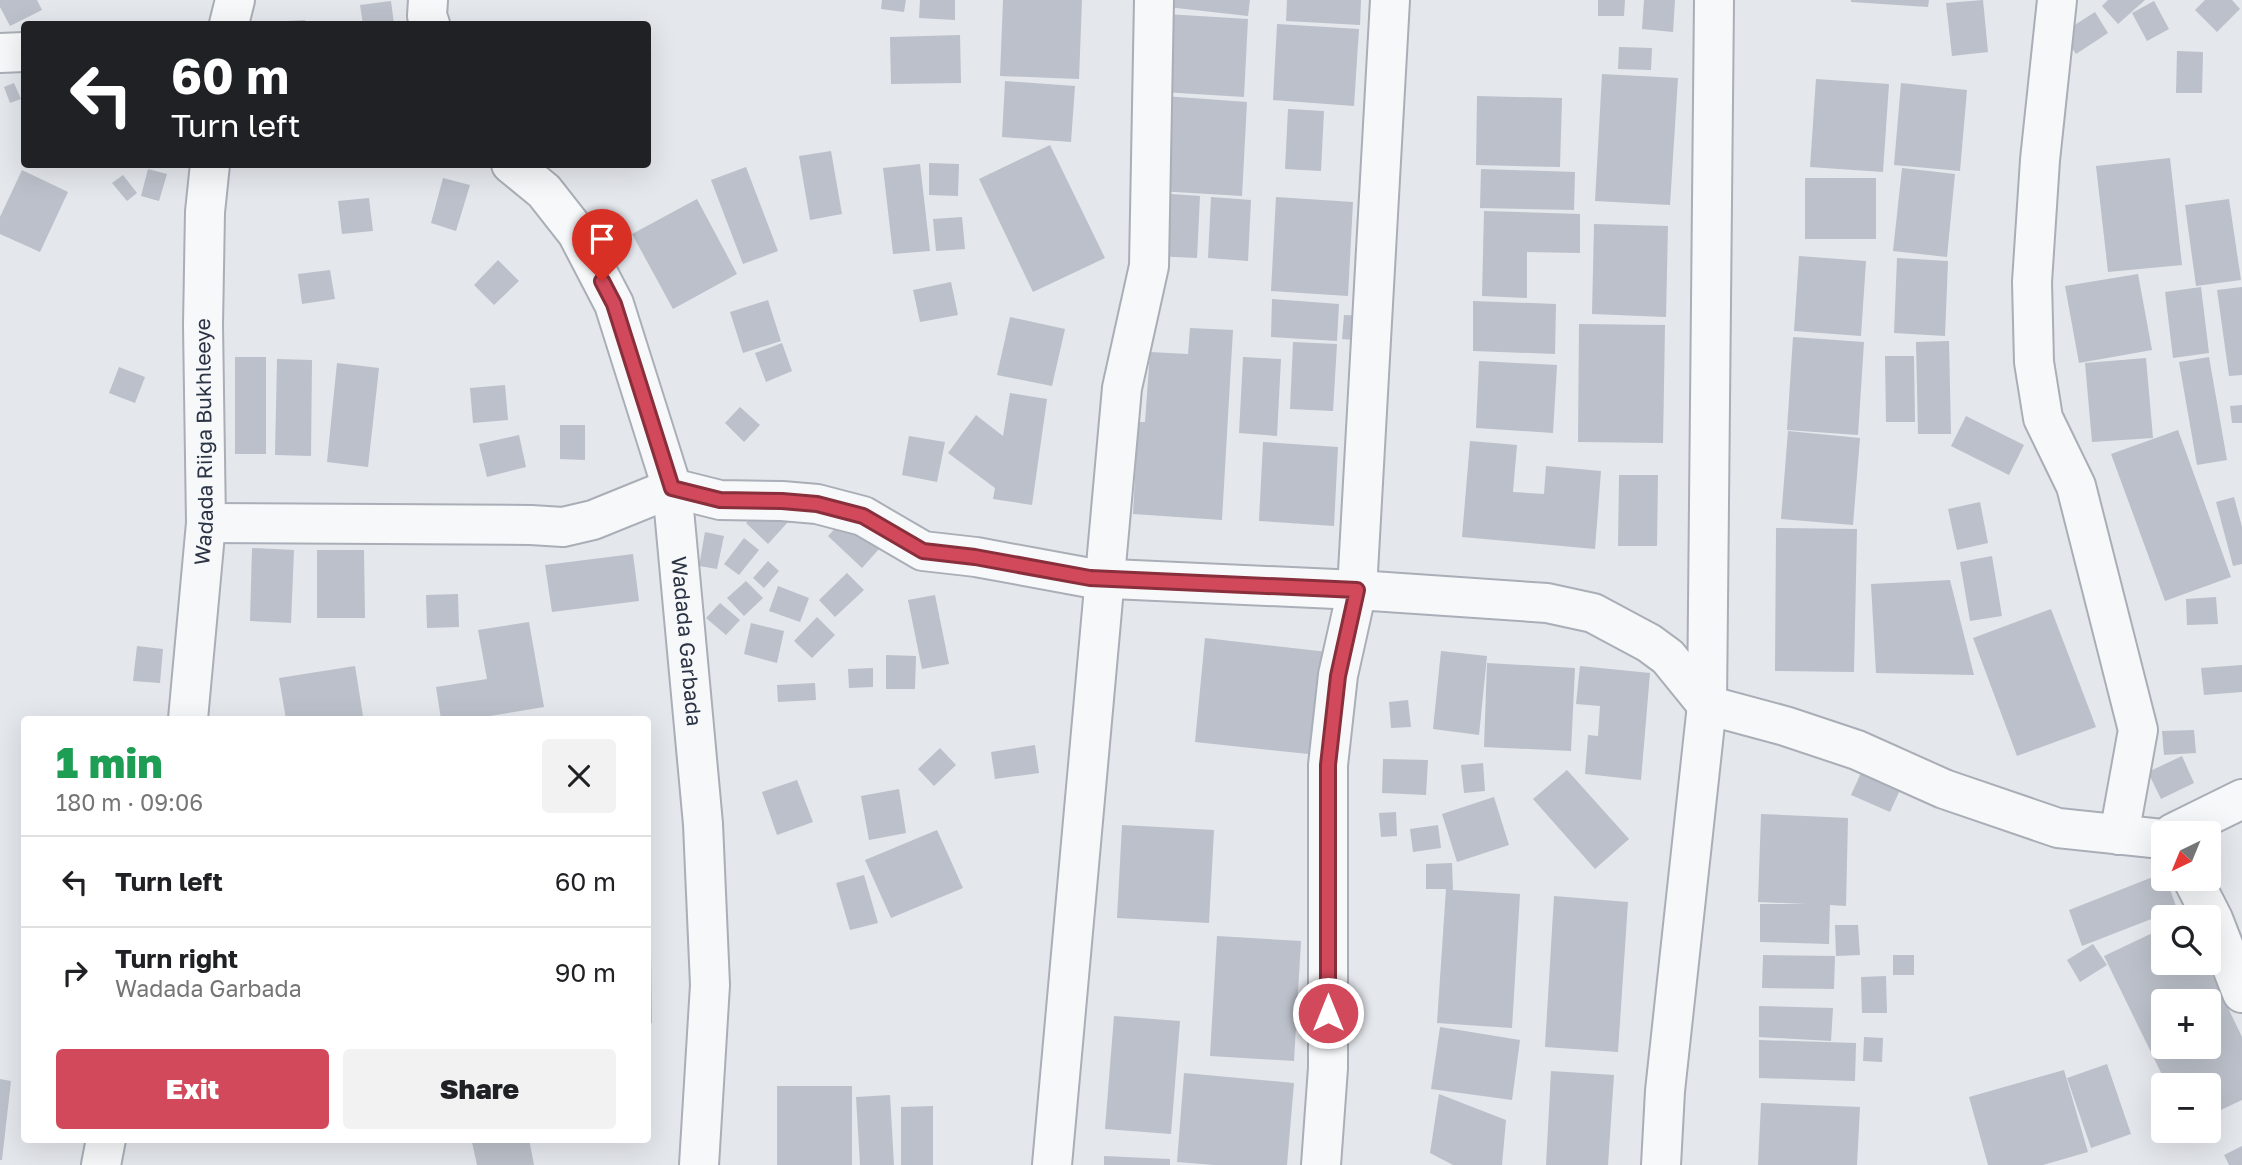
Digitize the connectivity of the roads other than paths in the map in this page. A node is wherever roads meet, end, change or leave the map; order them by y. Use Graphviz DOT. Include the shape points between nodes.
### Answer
graph roads {
  1 [pos="235,0"];
  2 [pos="428,0"];
  3 [pos="1154,0"];
  4 [pos="1390,0"];
  5 [pos="1714,0"];
  6 [pos="2057,0"];
  7 [pos="230,21"];
  8 [pos="428,21"];
  9 [pos="21,52"];
  10 [pos="0,53"];
  11 [pos="210,168"];
  12 [pos="516,168"];
  13 [pos="672,488"];
  14 [pos="206,523"];
  15 [pos="1105,579"];
  16 [pos="1357,590"];
  17 [pos="1707,705"];
  18 [pos="188,716"];
  19 [pos="2242,799"];
  20 [pos="2199,821"];
  21 [pos="2119,835"];
  22 [pos="2151,837"];
  23 [pos="2199,891"];
  24 [pos="2242,993"];
  25 [pos="105,1143"];
  26 [pos="101,1165"];
  27 [pos="699,1165"];
  28 [pos="1052,1165"];
  29 [pos="1321,1165"];
  30 [pos="1661,1165"];
  1 -- 7 [label="street"];
  2 -- 8 [label="street"];
  3 -- 15 [label="street" via="1149,266 1122,388"];
  4 -- 16 [label="street"];
  5 -- 17 [label="street"];
  6 -- 21 [label="street" via="2032,282 2034,362 2043,418 2076,486 2138,730"];
  9 -- 10 [label="street"];
  11 -- 14 [label="street, Wadada Riiga Bukhleeye" via="203,325"];
  12 -- 13 [label="street, Wadada Garbada" via="544,191 577,233 614,304"];
  13 -- 14 [label="street" via="593,520 563,527"];
  13 -- 15 [label="street" via="720,500 817,504 863,516 923,551"];
  13 -- 27 [label="street, Wadada Garbada" via="703,824 709,971"];
  14 -- 18 [label="street, Wadada Riiga Bukhleeye"];
  15 -- 16 [label="street"];
  15 -- 28 [label="street"];
  16 -- 17 [label="street" via="1546,603 1593,613 1668,657"];
  16 -- 29 [label="street" via="1338,676 1328,765 1328,1068"];
  17 -- 21 [label="street" via="1857,750 1944,789 2058,828"];
  17 -- 30 [label="street"];
  19 -- 20 [label="street"];
  21 -- 22 [label="street"];
  23 -- 24 [label="street"];
  25 -- 26 [label="street"];
}
